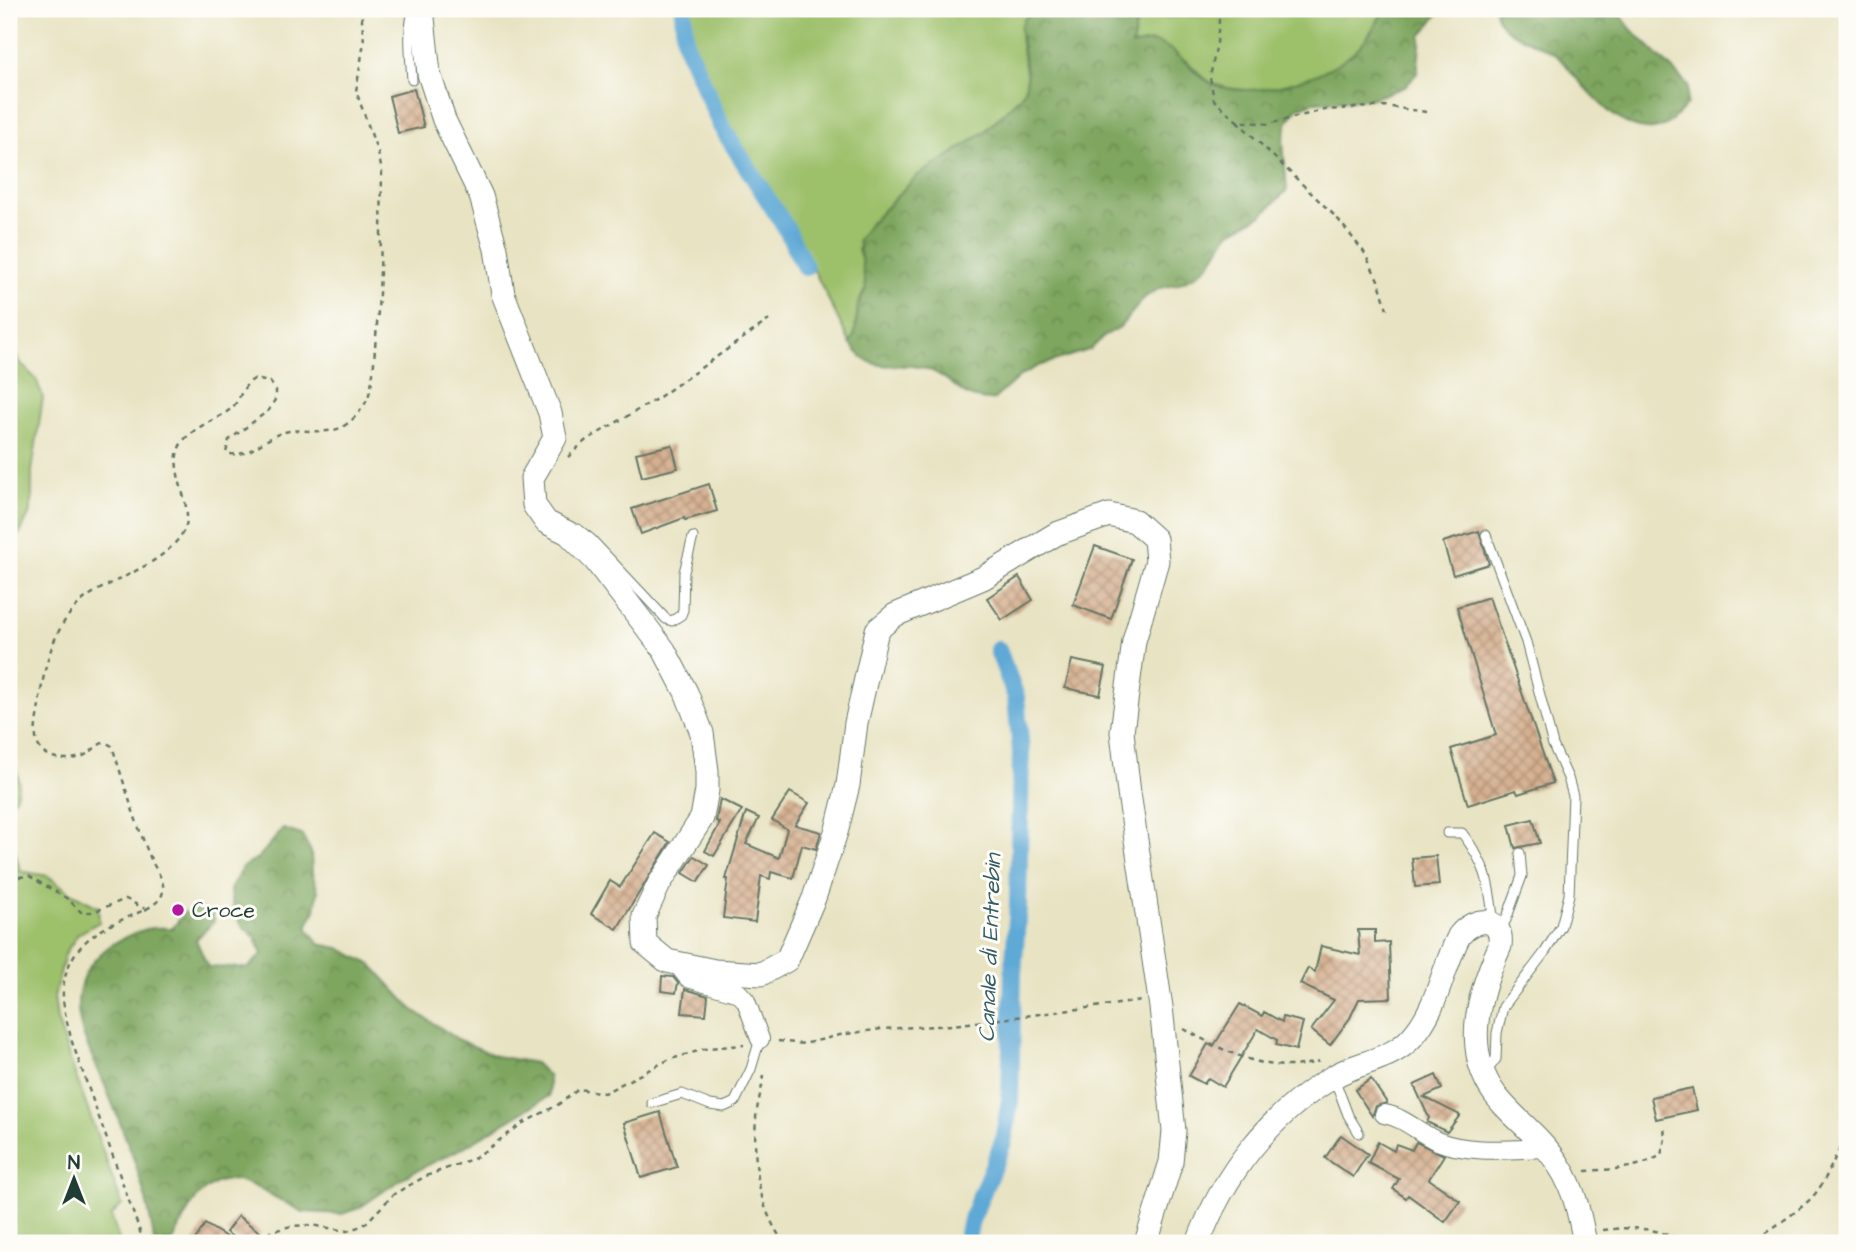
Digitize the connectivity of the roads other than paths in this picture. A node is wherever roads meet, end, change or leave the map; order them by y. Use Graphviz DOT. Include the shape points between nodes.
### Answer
graph roads {
  1 [pos="415,9"];
  2 [pos="422,9"];
  3 [pos="412,80"];
  4 [pos="557,528"];
  5 [pos="1486,535"];
  6 [pos="693,537"];
  7 [pos="1447,833"];
  8 [pos="1520,853"];
  9 [pos="1494,926"];
  10 [pos="676,963"];
  11 [pos="760,1039"];
  12 [pos="1329,1068"];
  13 [pos="1484,1076"];
  14 [pos="652,1103"];
  15 [pos="1384,1114"];
  16 [pos="1359,1133"];
  17 [pos="1546,1148"];
  18 [pos="1584,1238"];
  19 [pos="1146,1243"];
  20 [pos="1198,1243"];
  1 -- 3 [label="lane" via="411,13"];
  2 -- 4 [label="street" via="436,97 481,196 503,294 550,413 555,438 532,478 534,505 546,522"];
  4 -- 6 [label="lane" via="574,526 592,539 666,620 672,621 683,610 684,572"];
  4 -- 10 [label="street" via="595,560 664,650 702,733 707,771 702,818 644,916 645,943"];
  5 -- 13 [label="lane" via="1526,642 1553,745 1573,796 1569,895 1561,926 1503,1007 1496,1059"];
  7 -- 9 [label="lane" via="1462,832 1480,857"];
  8 -- 9 [label="lane" via="1522,876 1506,920"];
  9 -- 12 [label="street" via="1472,923 1459,936 1433,1003 1412,1038 1382,1058"];
  9 -- 13 [label="street" via="1500,946 1481,992 1477,1016 1477,1052"];
  10 -- 11 [label="street" via="688,978 739,993"];
  10 -- 19 [label="street" via="761,974 787,960 837,829 877,630 895,615 983,578 1056,534 1109,515 1135,521 1155,539 1157,561 1134,641 1122,732 1174,1131 1171,1162"];
  11 -- 14 [label="lane" via="735,1102 724,1107 710,1105 682,1094"];
  12 -- 16 [label="lane"];
  12 -- 20 [label="street" via="1234,1169"];
  13 -- 17 [label="street" via="1499,1100"];
  15 -- 17 [label="street" via="1453,1145"];
  17 -- 18 [label="street" via="1565,1176"];
}
